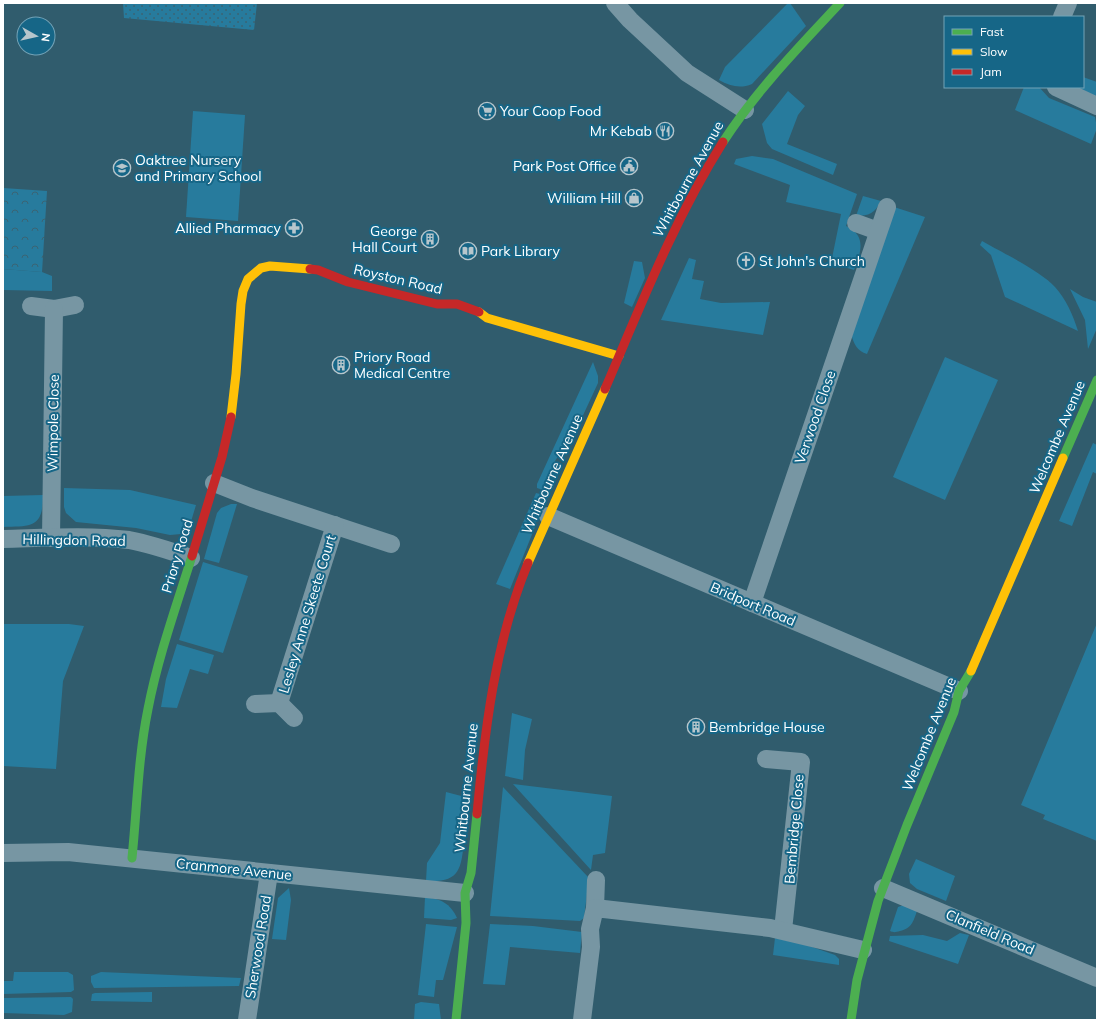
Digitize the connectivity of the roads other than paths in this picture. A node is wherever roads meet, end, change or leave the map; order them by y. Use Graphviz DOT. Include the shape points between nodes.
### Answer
graph roads {
  1 [pos="616,3"];
  2 [pos="840,3"];
  3 [pos="1068,3"];
  4 [pos="1062,16"];
  5 [pos="1058,88"];
  6 [pos="1097,106"];
  7 [pos="745,110"];
  8 [pos="887,207"];
  9 [pos="856,223"];
  10 [pos="878,231"];
  11 [pos="262,268"];
  12 [pos="76,305"];
  13 [pos="31,306"];
  14 [pos="54,309"];
  15 [pos="619,356"];
  16 [pos="1097,380"];
  17 [pos="214,483"];
  18 [pos="548,516"];
  19 [pos="334,525"];
  20 [pos="51,538"];
  21 [pos="3,540"];
  22 [pos="391,544"];
  23 [pos="191,558"];
  24 [pos="752,603"];
  25 [pos="958,691"];
  26 [pos="279,703"];
  27 [pos="255,704"];
  28 [pos="294,718"];
  29 [pos="766,759"];
  30 [pos="3,853"];
  31 [pos="132,858"];
  32 [pos="269,873"];
  33 [pos="596,880"];
  34 [pos="883,888"];
  35 [pos="466,893"];
  36 [pos="595,908"];
  37 [pos="783,930"];
  38 [pos="863,950"];
  39 [pos="1097,978"];
  40 [pos="247,1020"];
  41 [pos="456,1020"];
  42 [pos="582,1020"];
  43 [pos="851,1020"];
  1 -- 7 [label="street" via="630,20 687,73"];
  2 -- 7 [label="street, Whitbourne Avenue" via="760,90"];
  3 -- 4 [label="street"];
  5 -- 6 [label="street"];
  7 -- 15 [label="street, Whitbourne Avenue" via="716,153 685,210"];
  8 -- 10 [label="street, Verwood Close"];
  9 -- 10 [label="street"];
  10 -- 24 [label="street, Verwood Close"];
  11 -- 15 [label="street, Royston Road" via="277,266 318,270 334,278 362,286 437,304 457,304 474,308 487,318"];
  11 -- 17 [label="street, Priory Road" via="248,279 243,291 230,422"];
  12 -- 14 [label="street"];
  13 -- 14 [label="street"];
  14 -- 20 [label="street, Wimpole Close"];
  15 -- 18 [label="street, Whitbourne Avenue"];
  16 -- 25 [label="street, Welcombe Avenue" via="970,673"];
  17 -- 19 [label="street, Lesley Anne Skeete Court"];
  17 -- 23 [label="street, Priory Road"];
  18 -- 24 [label="street, Bridport Road"];
  18 -- 35 [label="street, Whitbourne Avenue" via="517,593 498,656 489,708 471,872"];
  19 -- 22 [label="street, Lesley Anne Skeete Court"];
  19 -- 26 [label="street, Lesley Anne Skeete Court"];
  20 -- 21 [label="street, Hillingdon Road"];
  20 -- 23 [label="street, Hillingdon Road" via="130,540"];
  23 -- 31 [label="street, Priory Road" via="148,708"];
  24 -- 25 [label="street, Bridport Road"];
  25 -- 34 [label="street, Welcombe Avenue" via="954,712 901,836"];
  26 -- 27 [label="street, Lesley Anne Skeete Court"];
  26 -- 28 [label="street, Lesley Anne Skeete Court"];
  29 -- 37 [label="street, Bembridge Close" via="801,762"];
  30 -- 31 [label="street, Cranmore Avenue" via="61,852"];
  31 -- 32 [label="street, Cranmore Avenue"];
  32 -- 35 [label="street, Cranmore Avenue"];
  32 -- 40 [label="street, Sherwood Road"];
  33 -- 36 [label="street"];
  34 -- 38 [label="street, Welcombe Avenue"];
  34 -- 39 [label="street, Clanfield Road"];
  35 -- 41 [label="street, Whitbourne Avenue" via="466,923"];
  36 -- 37 [label="street"];
  36 -- 42 [label="street" via="590,929 591,947"];
  37 -- 38 [label="street"];
  38 -- 43 [label="street, Welcombe Avenue"];
}
